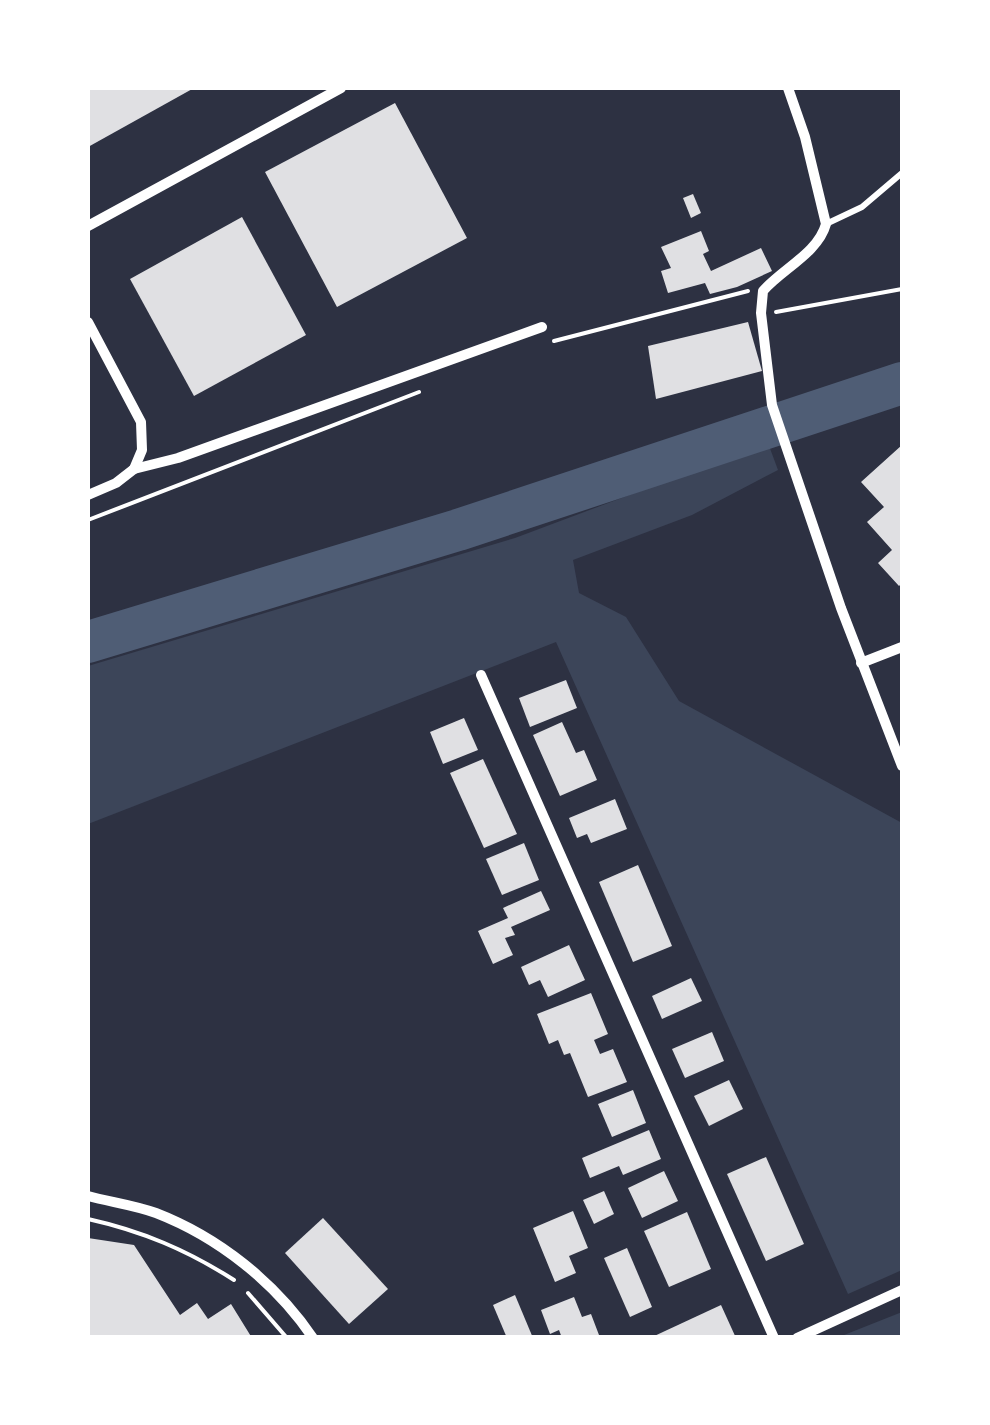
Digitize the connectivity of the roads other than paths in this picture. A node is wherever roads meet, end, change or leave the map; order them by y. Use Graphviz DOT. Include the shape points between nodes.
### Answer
graph roads {
  1 [pos="341,88"];
  2 [pos="788,88"];
  3 [pos="902,173"];
  4 [pos="826,224"];
  5 [pos="88,226"];
  6 [pos="88,322"];
  7 [pos="542,326"];
  8 [pos="134,468"];
  9 [pos="88,495"];
  10 [pos="902,647"];
  11 [pos="861,663"];
  12 [pos="480,674"];
  13 [pos="902,766"];
  14 [pos="88,1196"];
  15 [pos="902,1290"];
  16 [pos="313,1338"];
  17 [pos="774,1338"];
  18 [pos="797,1338"];
  1 -- 5 [label="street"];
  2 -- 4 [label="street"];
  3 -- 4 [label="lane" via="862,207"];
  4 -- 11 [label="street" via="806,253 763,291 762,313 772,405"];
  6 -- 8 [label="street" via="140,422 142,450"];
  7 -- 8 [label="street" via="178,458"];
  8 -- 9 [label="street"];
  10 -- 11 [label="street"];
  11 -- 13 [label="street"];
  12 -- 17 [label="street"];
  14 -- 16 [label="street" via="154,1212 210,1238 257,1274"];
  15 -- 18 [label="street"];
}
